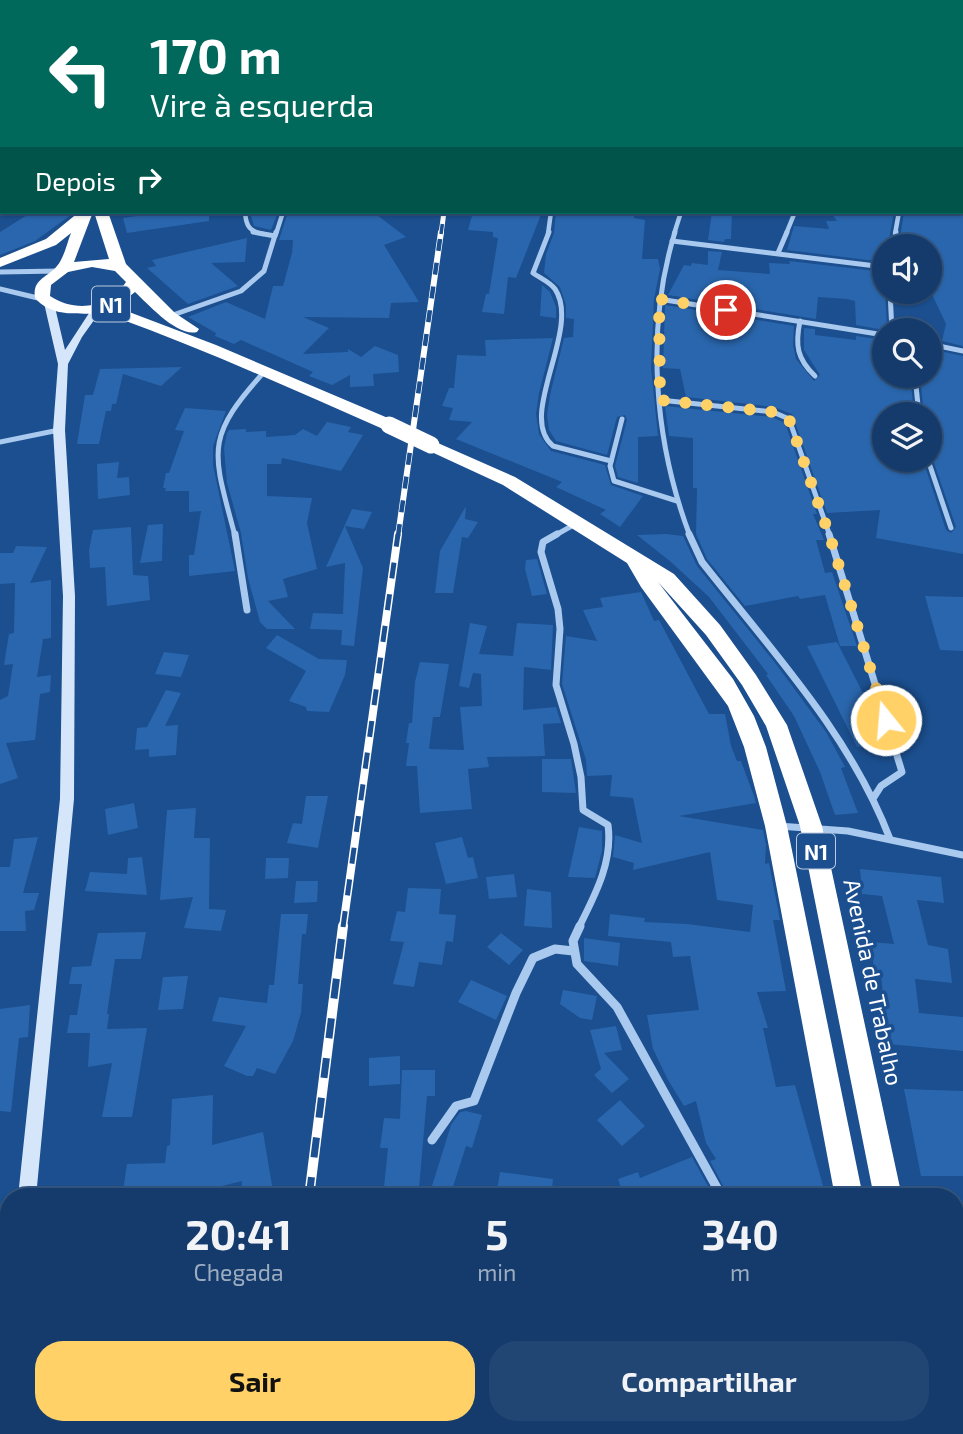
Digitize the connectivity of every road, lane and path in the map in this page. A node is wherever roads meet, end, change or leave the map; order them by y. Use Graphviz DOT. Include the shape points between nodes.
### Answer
graph roads {
  1 [pos="85,214"];
  2 [pos="86,214"];
  3 [pos="102,214"];
  4 [pos="245,214"];
  5 [pos="282,214"];
  6 [pos="551,214"];
  7 [pos="680,214"];
  8 [pos="794,214"];
  9 [pos="899,214"];
  10 [pos="895,234"];
  11 [pos="275,236"];
  12 [pos="672,242"];
  13 [pos="778,253"];
  14 [pos="0,263"];
  15 [pos="872,265"];
  16 [pos="120,266"];
  17 [pos="61,270"];
  18 [pos="0,272"];
  19 [pos="133,282"];
  20 [pos="0,289"];
  21 [pos="659,299"];
  22 [pos="47,302"];
  23 [pos="99,308"];
  24 [pos="170,316"];
  25 [pos="800,321"];
  26 [pos="872,333"];
  27 [pos="942,347"];
  28 [pos="963,351"];
  29 [pos="242,360"];
  30 [pos="63,364"];
  31 [pos="265,371"];
  32 [pos="815,376"];
  33 [pos="660,400"];
  34 [pos="622,419"];
  35 [pos="59,430"];
  36 [pos="0,442"];
  37 [pos="611,461"];
  38 [pos="932,472"];
  39 [pos="677,501"];
  40 [pos="578,522"];
  41 [pos="951,528"];
  42 [pos="633,559"];
  43 [pos="247,610"];
  44 [pos="874,797"];
  45 [pos="776,826"];
  46 [pos="811,826"];
  47 [pos="890,839"];
  48 [pos="963,855"];
  49 [pos="573,951"];
  50 [pos="821,1056"];
  51 [pos="859,1056"];
  52 [pos="432,1140"];
  53 [pos="27,1188"];
  54 [pos="717,1188"];
  55 [pos="847,1188"];
  56 [pos="886,1188"];
  1 -- 14 [label="highway" via="51,242"];
  2 -- 17 [label="highway, N1"];
  3 -- 16 [label="highway, N1"];
  4 -- 11 [label="street" via="252,232"];
  5 -- 11 [label="street"];
  6 -- 37 [label="street" via="548,238 533,273 556,289 561,307 558,342 544,397 545,431 557,448"];
  7 -- 12 [label="street"];
  8 -- 13 [label="street"];
  9 -- 10 [label="street"];
  11 -- 24 [label="street" via="264,271 241,290"];
  12 -- 13 [label="street"];
  12 -- 21 [label="street"];
  13 -- 15 [label="street"];
  16 -- 17 [label="highway, N1" via="93,262"];
  16 -- 19 [label="highway, N1"];
  17 -- 18 [label="street"];
  17 -- 22 [label="highway, N1" via="43,285"];
  19 -- 23 [label="highway, N1" via="122,298"];
  19 -- 24 [label="highway, N1"];
  20 -- 22 [label="street"];
  21 -- 25 [label="street"];
  21 -- 33 [label="street"];
  22 -- 23 [label="highway, N1" via="75,311"];
  22 -- 30 [label="street"];
  23 -- 29 [label="highway, N1"];
  23 -- 30 [label="street"];
  24 -- 29 [label="highway, N1"];
  25 -- 26 [label="street"];
  25 -- 32 [label="street" via="795,347 801,363"];
  27 -- 28 [label="street"];
  29 -- 31 [label="highway, N1"];
  30 -- 35 [label="street"];
  31 -- 40 [label="highway, N1, bridge" via="509,481"];
  31 -- 43 [label="street" via="225,421 217,457"];
  33 -- 39 [label="street"];
  33 -- 44 [label="street" via="774,412 789,419 902,772 881,786"];
  34 -- 37 [label="street"];
  35 -- 36 [label="street"];
  35 -- 53 [label="street" via="69,596 67,799"];
  37 -- 39 [label="street" via="614,481"];
  38 -- 41 [label="street"];
  39 -- 44 [label="street" via="702,562 830,724"];
  40 -- 42 [label="highway, N1"];
  40 -- 49 [label="street" via="541,546 558,609 556,685 574,744 581,802 583,810 608,825 611,835 605,866 573,941"];
  42 -- 45 [label="highway, N1" via="738,706"];
  42 -- 46 [label="highway, Avenida de Trabalho / N1" via="667,579 713,630 749,680 776,725"];
  44 -- 47 [label="street"];
  45 -- 46 [label="street"];
  45 -- 50 [label="highway, N1"];
  46 -- 47 [label="street"];
  46 -- 51 [label="highway, Avenida de Trabalho / N1"];
  47 -- 48 [label="street"];
  49 -- 52 [label="street" via="555,949 533,958 474,1101 456,1106"];
  49 -- 54 [label="street" via="578,964 617,1007"];
  50 -- 51 [label="highway"];
  50 -- 55 [label="highway, N1"];
  51 -- 56 [label="highway, Avenida de Trabalho / N1"];
}
